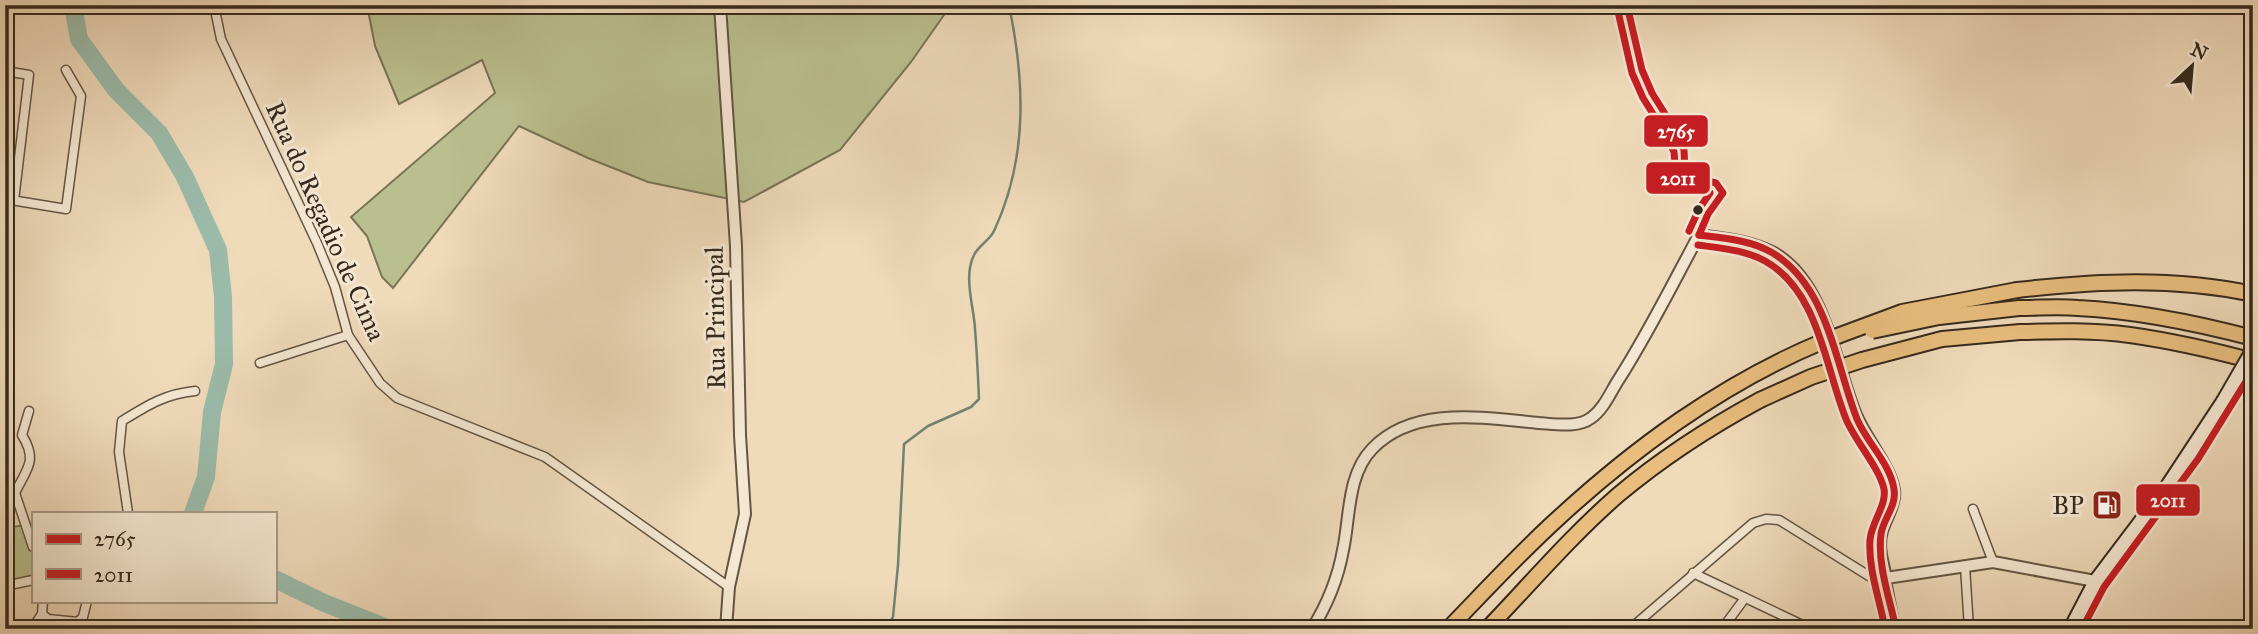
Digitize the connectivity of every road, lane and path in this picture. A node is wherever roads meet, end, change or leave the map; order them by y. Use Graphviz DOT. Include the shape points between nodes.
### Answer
graph roads {
  1 [pos="214,5"];
  2 [pos="720,5"];
  3 [pos="1627,5"];
  4 [pos="66,70"];
  5 [pos="5,71"];
  6 [pos="10,200"];
  7 [pos="1699,234"];
  8 [pos="2253,294"];
  9 [pos="348,335"];
  10 [pos="2253,338"];
  11 [pos="1824,341"];
  12 [pos="2253,349"];
  13 [pos="2253,361"];
  14 [pos="260,363"];
  15 [pos="195,391"];
  16 [pos="29,411"];
  17 [pos="5,488"];
  18 [pos="15,493"];
  19 [pos="1973,509"];
  20 [pos="128,512"];
  21 [pos="32,544"];
  22 [pos="1993,562"];
  23 [pos="1965,566"];
  24 [pos="1693,573"];
  25 [pos="1886,578"];
  26 [pos="32,580"];
  27 [pos="2095,581"];
  28 [pos="5,586"];
  29 [pos="729,587"];
  30 [pos="1745,598"];
  31 [pos="43,602"];
  32 [pos="87,602"];
  33 [pos="42,614"];
  34 [pos="32,629"];
  35 [pos="726,629"];
  36 [pos="1312,629"];
  37 [pos="1448,629"];
  38 [pos="1487,629"];
  39 [pos="1630,629"];
  40 [pos="1722,629"];
  41 [pos="1811,629"];
  42 [pos="1896,629"];
  43 [pos="1969,629"];
  44 [pos="2070,629"];
  1 -- 9 [label="street, Rua do Regadio de Cima" via="222,39 335,287"];
  2 -- 29 [label="street, Rua Principal" via="731,139 745,513"];
  3 -- 7 [label="street" via="1642,70 1677,133 1685,171 1716,183 1723,192"];
  4 -- 6 [label="street" via="81,96 66,209"];
  5 -- 6 [label="street" via="29,75"];
  7 -- 25 [label="street" via="1773,253 1808,286 1862,430 1892,481 1895,495 1881,533"];
  7 -- 36 [label="street" via="1642,343 1591,418 1558,425 1453,418 1420,421 1372,449 1352,492 1337,579"];
  8 -- 11 [label="highway, bridge" via="2166,282 2017,290 1902,312"];
  9 -- 14 [label="street"];
  9 -- 29 [label="street, Rua do Regadio de Cima" via="380,383 397,398 545,457"];
  10 -- 11 [label="highway, bridge" via="2203,325 2077,307 1939,317"];
  11 -- 37 [label="highway" via="1748,377 1648,442 1552,524"];
  12 -- 27 [label="main road, bridge" via="2167,485"];
  13 -- 38 [label="highway, bridge" via="2128,334 2020,332 1942,339 1811,377 1760,400 1661,461 1572,540"];
  15 -- 20 [label="street" via="156,400 122,421 119,452"];
  16 -- 18 [label="street" via="22,435 32,460"];
  17 -- 18 [label="street"];
  18 -- 21 [label="street"];
  19 -- 22 [label="street"];
  22 -- 23 [label="street"];
  22 -- 27 [label="street"];
  23 -- 25 [label="street"];
  23 -- 43 [label="street"];
  24 -- 25 [label="street" via="1753,523 1766,519 1779,520 1869,576"];
  24 -- 30 [label="street"];
  24 -- 39 [label="street"];
  25 -- 42 [label="street"];
  26 -- 28 [label="street"];
  27 -- 44 [label="main road"];
  29 -- 35 [label="street, Rua Principal"];
  30 -- 40 [label="street"];
  30 -- 41 [label="street"];
  31 -- 33 [label="street"];
  32 -- 33 [label="street" via="78,622 48,619"];
  33 -- 34 [label="street"];
}
